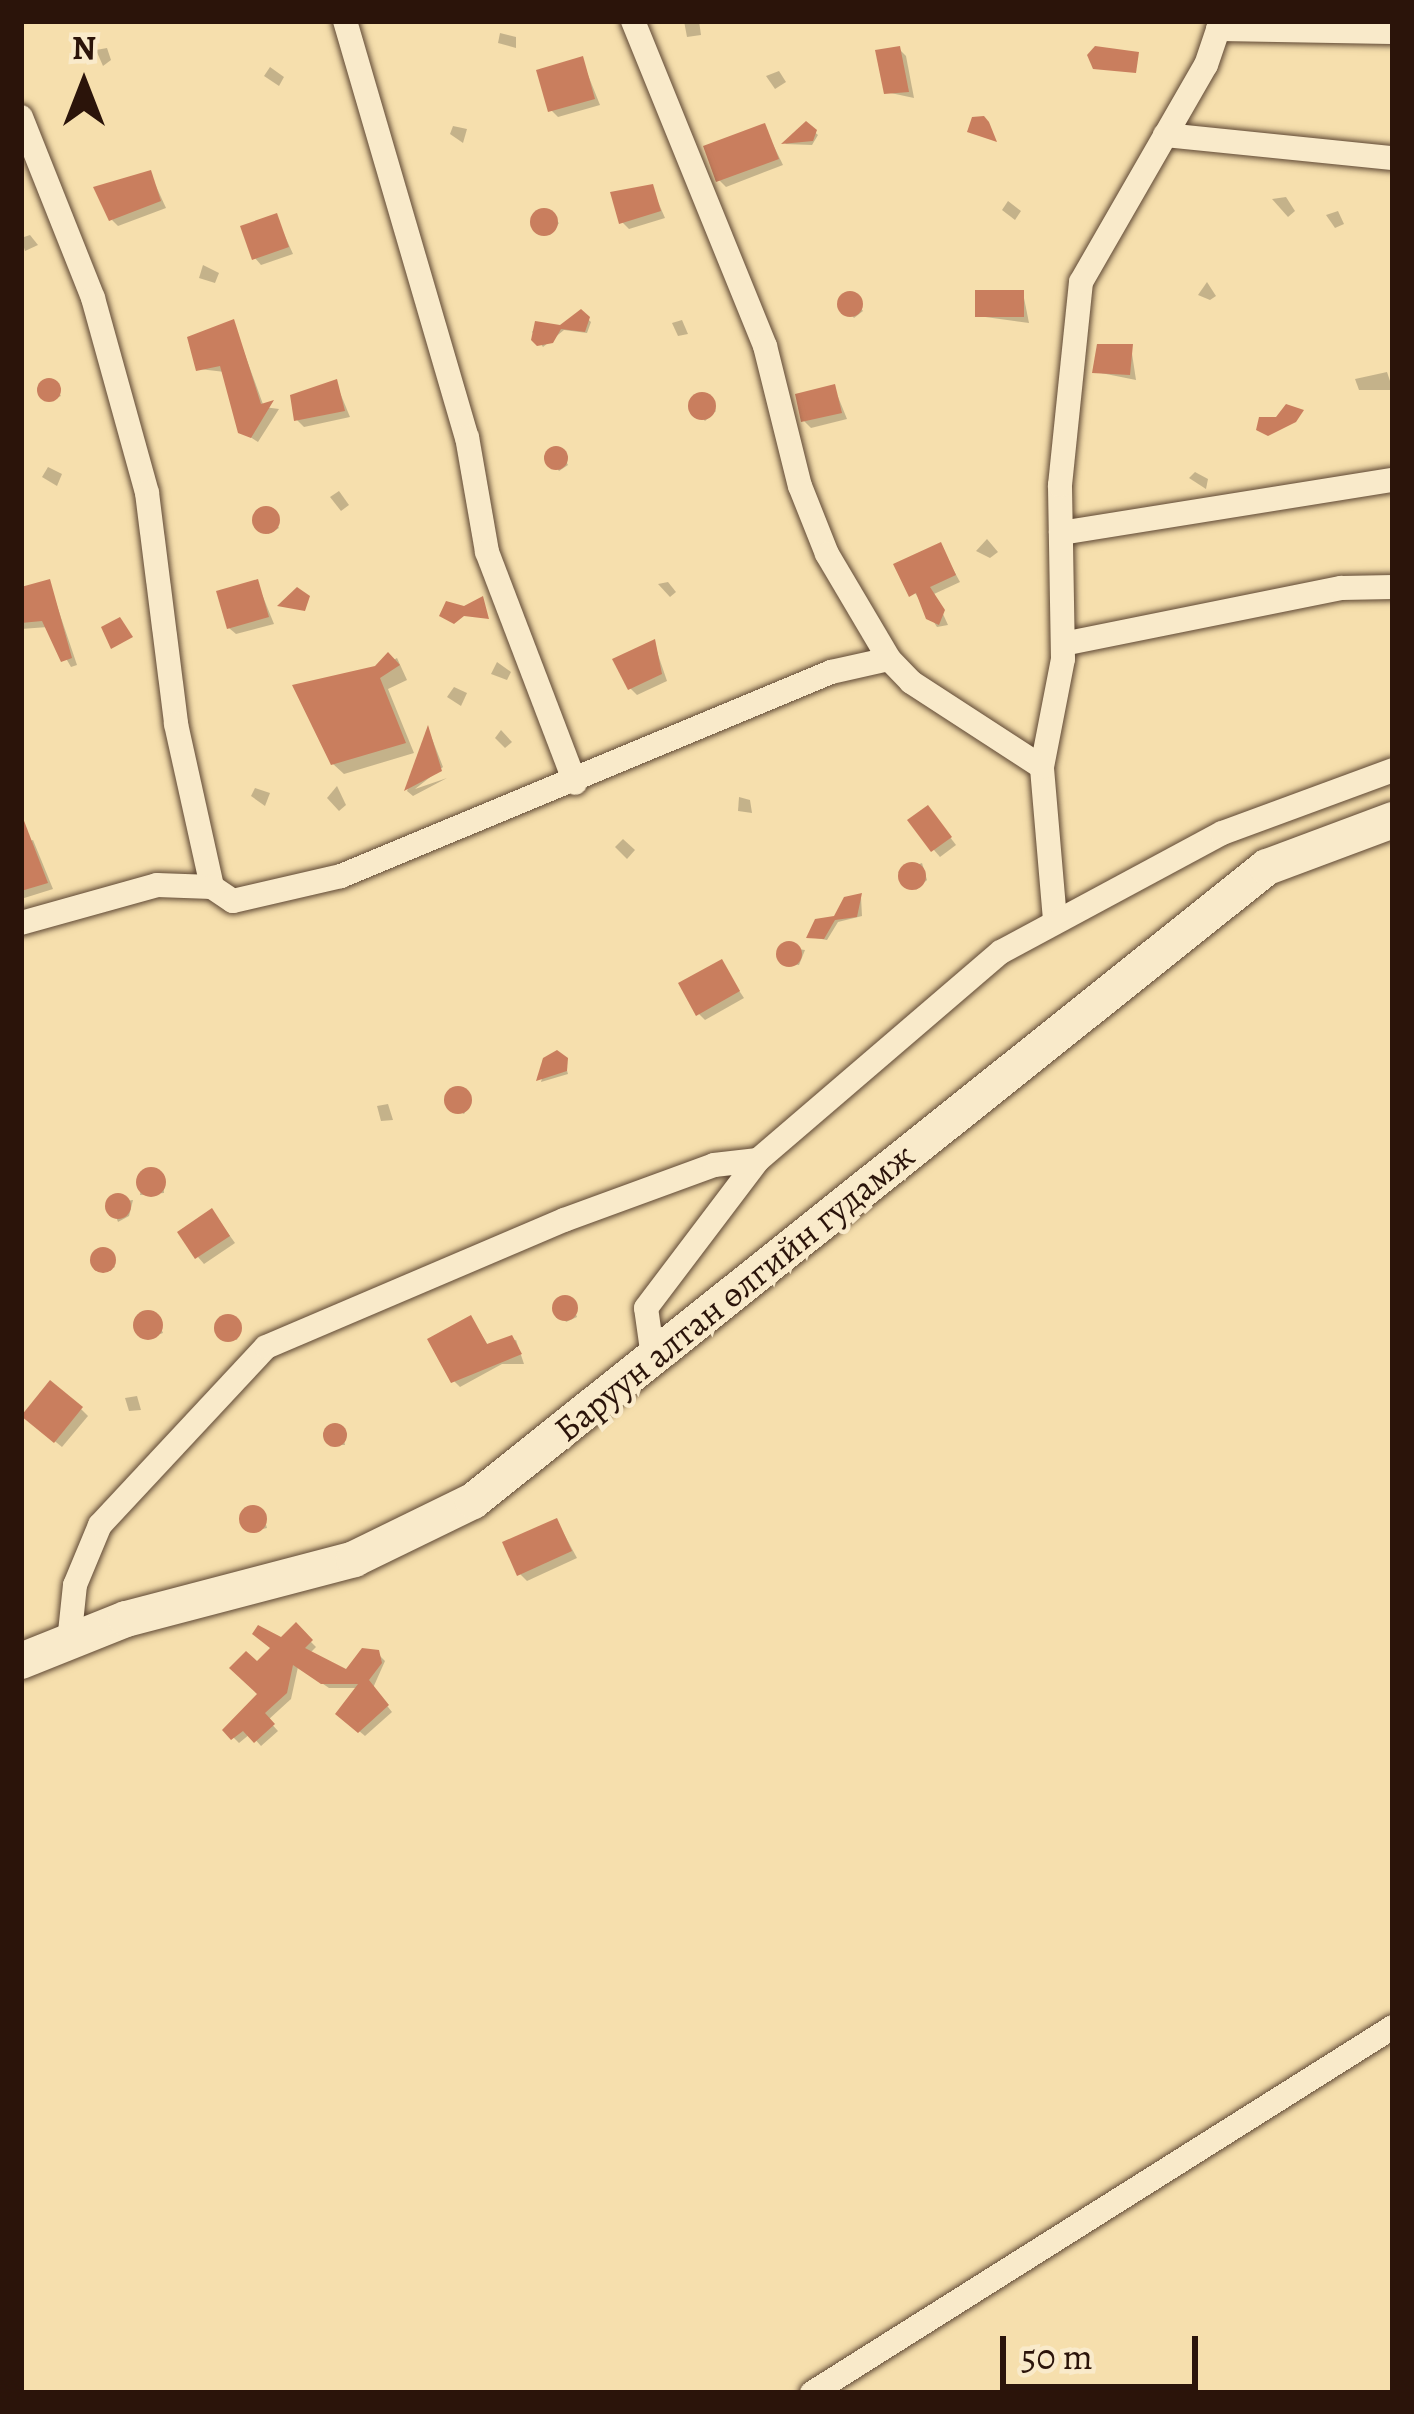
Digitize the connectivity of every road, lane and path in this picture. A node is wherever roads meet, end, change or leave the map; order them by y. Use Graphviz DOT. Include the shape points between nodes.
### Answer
graph roads {
  1 [pos="345,21"];
  2 [pos="633,21"];
  3 [pos="1219,25"];
  4 [pos="1393,32"];
  5 [pos="21,117"];
  6 [pos="1166,135"];
  7 [pos="1393,158"];
  8 [pos="31,185"];
  9 [pos="1393,480"];
  10 [pos="1061,533"];
  11 [pos="1393,587"];
  12 [pos="1063,644"];
  13 [pos="890,659"];
  14 [pos="1042,767"];
  15 [pos="1393,770"];
  16 [pos="575,783"];
  17 [pos="1393,820"];
  18 [pos="212,887"];
  19 [pos="1055,920"];
  20 [pos="21,923"];
  21 [pos="758,1160"];
  22 [pos="653,1357"];
  23 [pos="69,1642"];
  24 [pos="21,1660"];
  25 [pos="1393,2027"];
  26 [pos="812,2393"];
  1 -- 16 [label="street" via="466,437 487,552"];
  2 -- 13 [label="street" via="765,346 800,485 827,554"];
  3 -- 4 [label="street"];
  3 -- 6 [label="street"];
  5 -- 8 [label="street"];
  6 -- 7 [label="street"];
  6 -- 10 [label="street" via="1081,282 1066,381"];
  8 -- 18 [label="street" via="93,298 147,493 176,724"];
  9 -- 10 [label="street"];
  10 -- 12 [label="street"];
  11 -- 12 [label="street" via="1341,588"];
  12 -- 14 [label="street"];
  13 -- 14 [label="street" via="911,682"];
  13 -- 16 [label="street" via="831,672"];
  14 -- 19 [label="street"];
  15 -- 19 [label="street" via="1222,833"];
  16 -- 18 [label="street" via="340,876 233,901"];
  17 -- 22 [label="main road, Баруун алтан өлгийн гудамж" via="1267,867"];
  18 -- 20 [label="street" via="157,885"];
  19 -- 21 [label="street" via="1001,952"];
  21 -- 22 [label="street" via="646,1308"];
  21 -- 23 [label="street" via="714,1165 542,1228 266,1347 100,1525 75,1585"];
  22 -- 23 [label="main road, Баруун алтан өлгийн гудамж" via="472,1501 374,1550"];
  23 -- 24 [label="main road, Баруун алтан өлгийн гудамж"];
  25 -- 26 [label="street"];
}
